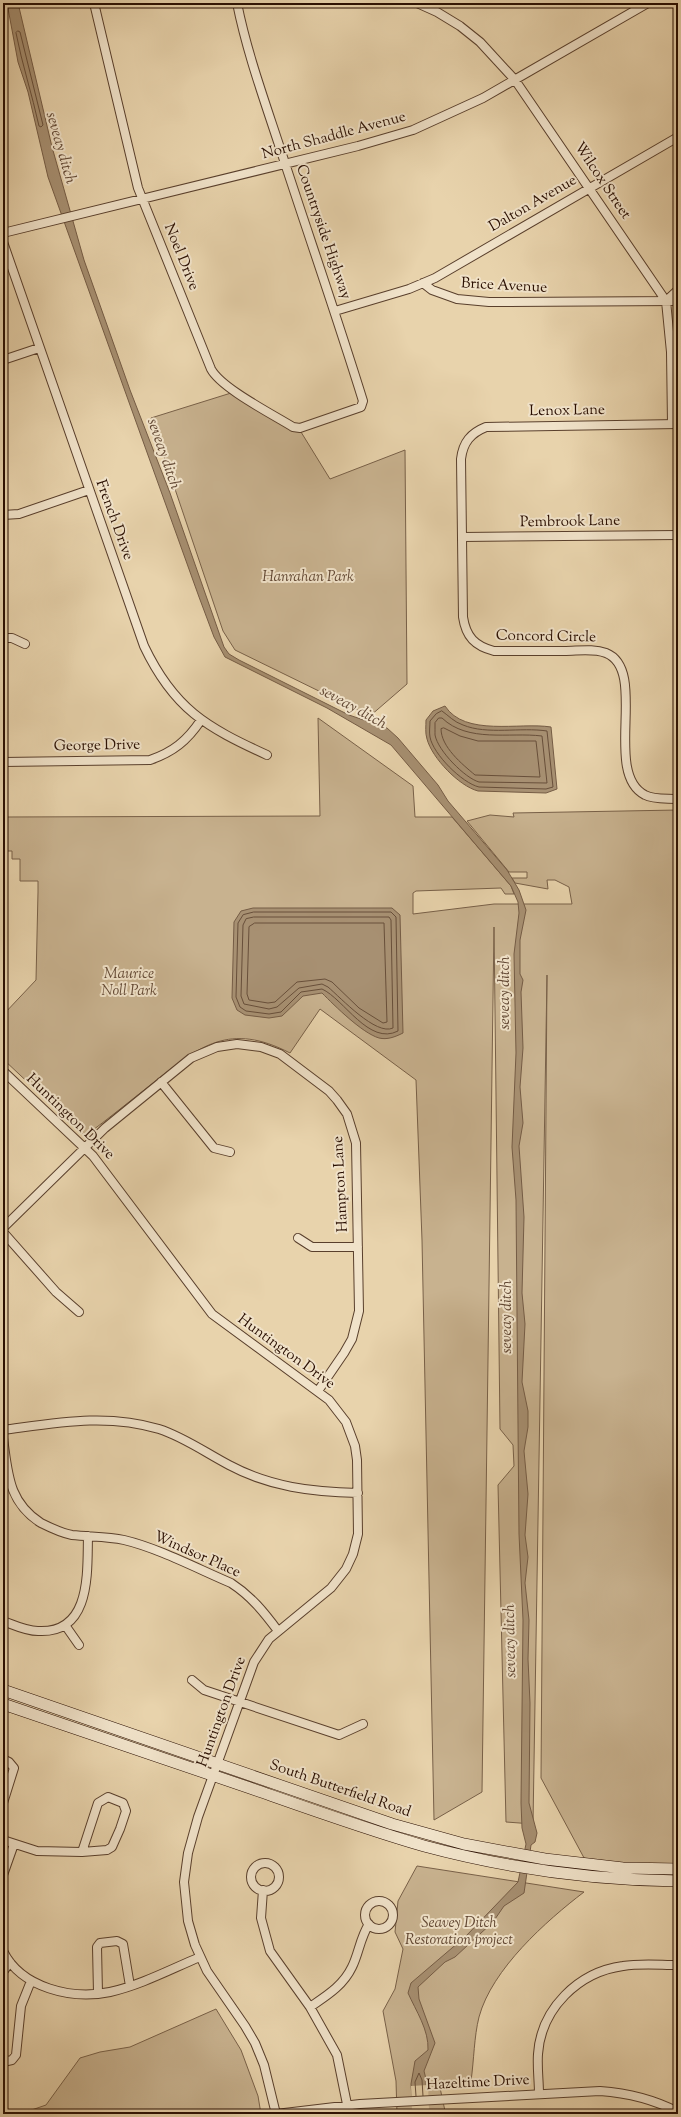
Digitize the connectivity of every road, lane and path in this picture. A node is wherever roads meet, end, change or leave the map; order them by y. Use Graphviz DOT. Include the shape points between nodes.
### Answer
graph roads {
  1 [pos="94,3"];
  2 [pos="237,3"];
  3 [pos="417,3"];
  4 [pos="648,3"];
  5 [pos="516,80"];
  6 [pos="678,137"];
  7 [pos="285,164"];
  8 [pos="588,188"];
  9 [pos="143,199"];
  10 [pos="3,233"];
  11 [pos="3,242"];
  12 [pos="423,283"];
  13 [pos="678,290"];
  14 [pos="666,301"];
  15 [pos="678,301"];
  16 [pos="335,311"];
  17 [pos="39,348"];
  18 [pos="3,360"];
  19 [pos="344,413"];
  20 [pos="675,424"];
  21 [pos="464,446"];
  22 [pos="89,490"];
  23 [pos="3,515"];
  24 [pos="678,535"];
  25 [pos="463,537"];
  26 [pos="3,638"];
  27 [pos="26,644"];
  28 [pos="201,720"];
  29 [pos="267,755"];
  30 [pos="3,762"];
  31 [pos="678,798"];
  32 [pos="3,1071"];
  33 [pos="161,1082"];
  34 [pos="84,1147"];
  35 [pos="230,1152"];
  36 [pos="3,1228"];
  37 [pos="3,1232"];
  38 [pos="298,1238"];
  39 [pos="358,1247"];
  40 [pos="79,1312"];
  41 [pos="318,1391"];
  42 [pos="3,1430"];
  43 [pos="3,1438"];
  44 [pos="358,1493"];
  45 [pos="88,1536"];
  46 [pos="3,1621"];
  47 [pos="65,1625"];
  48 [pos="278,1631"];
  49 [pos="79,1645"];
  50 [pos="192,1680"];
  51 [pos="3,1690"];
  52 [pos="239,1702"];
  53 [pos="3,1704"];
  54 [pos="363,1724"];
  55 [pos="3,1759"];
  56 [pos="217,1764"];
  57 [pos="213,1776"];
  58 [pos="3,1803"];
  59 [pos="3,1840"];
  60 [pos="14,1844"];
  61 [pos="82,1852"];
  62 [pos="526,1861"];
  63 [pos="678,1869"];
  64 [pos="3,1875"];
  65 [pos="678,1881"];
  66 [pos="263,1890"];
  67 [pos="369,1924"];
  68 [pos="3,1951"];
  69 [pos="200,1957"];
  70 [pos="10,1962"];
  71 [pos="678,1965"];
  72 [pos="3,1972"];
  73 [pos="31,1981"];
  74 [pos="130,1986"];
  75 [pos="98,1993"];
  76 [pos="310,2007"];
  77 [pos="3,2062"];
  78 [pos="539,2094"];
  79 [pos="348,2105"];
  80 [pos="678,2112"];
  81 [pos="276,2114"];
  82 [pos="348,2114"];
  1 -- 9 [label="street, Noel Drive" via="138,188"];
  2 -- 7 [label="street, Countryside Highway" via="251,60"];
  3 -- 5 [label="street, Wilcox Street" via="460,26 491,53"];
  4 -- 5 [label="street, North Shaddle Avenue"];
  5 -- 7 [label="street, North Shaddle Avenue" via="413,130"];
  5 -- 8 [label="street, Wilcox Street"];
  6 -- 8 [label="street, Dalton Avenue"];
  7 -- 9 [label="street, North Shaddle Avenue"];
  7 -- 16 [label="street, Countryside Highway"];
  8 -- 12 [label="street, Dalton Avenue"];
  8 -- 14 [label="street, Wilcox Street"];
  9 -- 10 [label="street, North Shaddle Avenue"];
  9 -- 19 [label="street, Noel Drive" via="211,369 217,378 296,428"];
  11 -- 17 [label="street, French Drive"];
  12 -- 14 [label="street, Brice Avenue" via="432,290 457,299 489,302"];
  12 -- 16 [label="street"];
  13 -- 14 [label="street"];
  14 -- 15 [label="street, Brice Avenue"];
  14 -- 20 [label="street, Wilcox Street"];
  16 -- 19 [label="street, Countryside Highway" via="362,401 361,407"];
  17 -- 18 [label="street"];
  17 -- 22 [label="street, French Drive"];
  20 -- 21 [label="street, Lenox Lane" via="493,426 471,435"];
  21 -- 25 [label="street, Concord Circle" via="460,458"];
  22 -- 23 [label="street" via="19,514"];
  22 -- 28 [label="street, French Drive" via="144,646 154,666 175,696"];
  24 -- 25 [label="street, Pembrook Lane"];
  25 -- 31 [label="street, Concord Circle" via="463,617 469,637 484,649 494,651 595,651 612,657 621,668 625,682 626,760 633,785 645,796"];
  26 -- 27 [label="street" via="12,638"];
  28 -- 29 [label="street, French Drive" via="226,736"];
  28 -- 30 [label="street, George Drive" via="183,742 166,754 150,760"];
  32 -- 34 [label="street, Huntington Drive"];
  33 -- 34 [label="street, Hampton Lane"];
  33 -- 35 [label="street" via="214,1148"];
  33 -- 39 [label="street, Hampton Lane" via="199,1054 225,1045 248,1044 280,1054 329,1091 347,1114 356,1142"];
  34 -- 36 [label="street, Hampton Lane"];
  34 -- 41 [label="street, Huntington Drive" via="106,1172 212,1314"];
  37 -- 40 [label="street" via="56,1292"];
  38 -- 39 [label="street" via="312,1247"];
  39 -- 41 [label="street, Hampton Lane" via="359,1311 356,1329 344,1353"];
  41 -- 44 [label="street, Huntington Drive" via="341,1413 352,1434 357,1460"];
  42 -- 44 [label="street" via="83,1419 137,1423 182,1438 229,1465 268,1482 303,1490"];
  43 -- 45 [label="street, Windsor Place" via="10,1482 25,1510 49,1527 64,1533"];
  44 -- 48 [label="street, Huntington Drive" via="358,1534 346,1569 331,1588"];
  45 -- 47 [label="street" via="85,1596 77,1613"];
  45 -- 48 [label="street, Windsor Place" via="139,1544 231,1583 259,1606"];
  46 -- 47 [label="street" via="38,1631"];
  47 -- 49 [label="street"];
  48 -- 52 [label="street, Huntington Drive" via="261,1649"];
  50 -- 52 [label="street" via="204,1690"];
  51 -- 56 [label="main road, South Butterfield Road"];
  52 -- 54 [label="street" via="339,1735"];
  52 -- 56 [label="street, Huntington Drive"];
  53 -- 57 [label="main road, South Butterfield Road"];
  55 -- 58 [label="street" via="14,1768"];
  56 -- 57 [label="street, Huntington Drive"];
  56 -- 62 [label="main road, South Butterfield Road" via="392,1824"];
  57 -- 62 [label="main road, South Butterfield Road" via="423,1846 476,1859"];
  57 -- 69 [label="street, Huntington Drive" via="188,1853 184,1882 188,1921"];
  59 -- 60 [label="street"];
  60 -- 61 [label="street" via="48,1853"];
  60 -- 64 [label="street"];
  61 -- 61 [label="street" via="107,1850 112,1847 126,1811 123,1803 108,1797 98,1803"];
  62 -- 63 [label="main road, South Butterfield Road"];
  62 -- 65 [label="main road, South Butterfield Road" via="635,1880"];
  66 -- 76 [label="street" via="261,1918 270,1951"];
  67 -- 76 [label="street" via="352,1967 344,1980 334,1991"];
  68 -- 70 [label="street"];
  69 -- 74 [label="street"];
  69 -- 81 [label="street, Huntington Drive" via="255,2043 264,2065"];
  70 -- 72 [label="street"];
  70 -- 73 [label="street"];
  71 -- 78 [label="street" via="624,1965 609,1968 588,1977 570,1990 548,2016 541,2035 538,2054"];
  73 -- 75 [label="street" via="51,1989 73,1993"];
  73 -- 77 [label="street" via="21,2006 16,2055 12,2060"];
  74 -- 75 [label="street"];
  74 -- 75 [label="street" via="123,1944 117,1941 100,1943 97,1947"];
  76 -- 79 [label="street" via="337,2055"];
  78 -- 79 [label="street, Hazeltime Drive"];
  78 -- 80 [label="street, Hazeltime Drive" via="619,2092 660,2103"];
  79 -- 81 [label="street, Hazeltime Drive"];
  79 -- 82 [label="street"];
}
